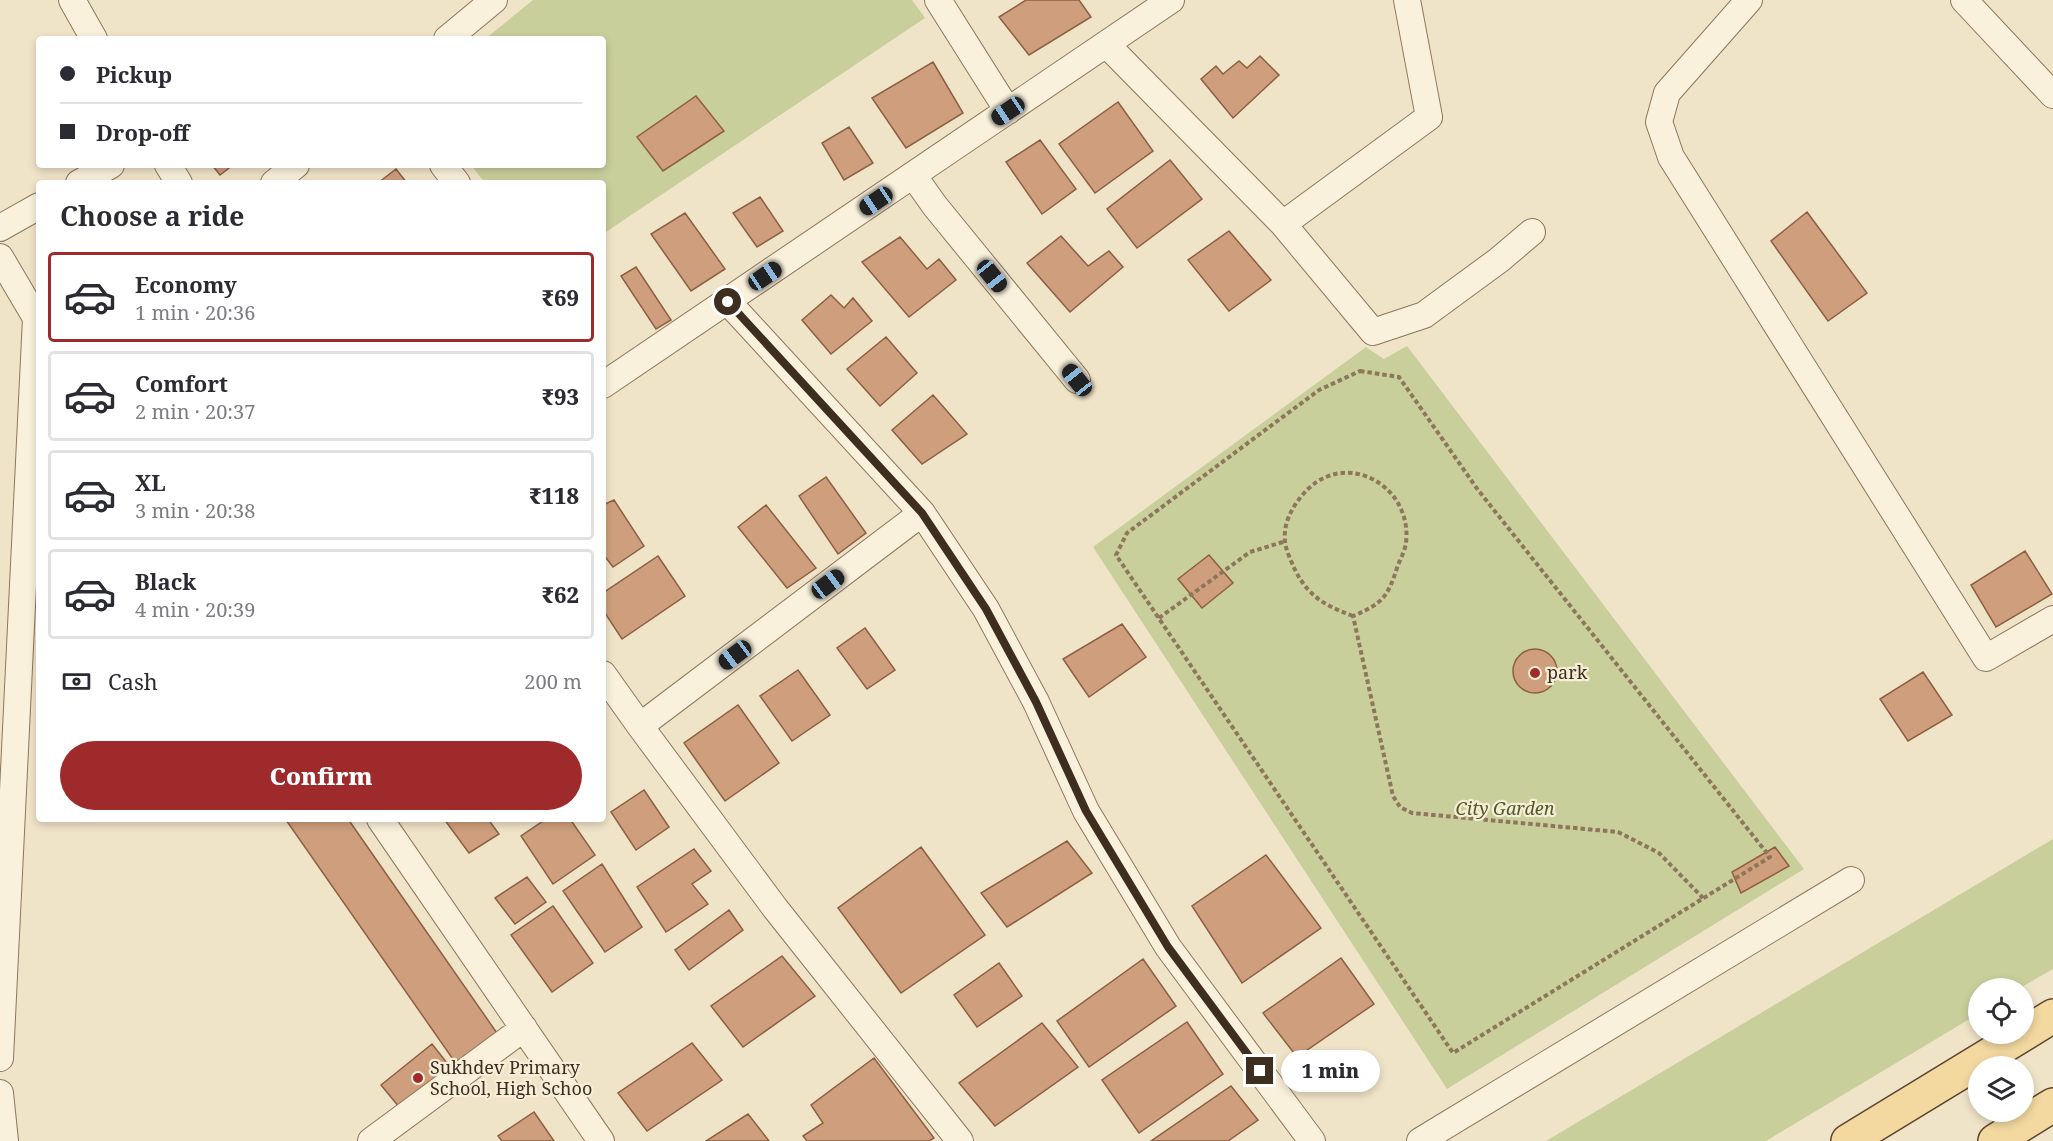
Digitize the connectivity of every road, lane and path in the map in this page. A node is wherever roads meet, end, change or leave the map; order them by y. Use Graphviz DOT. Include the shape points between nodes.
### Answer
graph roads {
  1 [pos="72,0"];
  2 [pos="494,0"];
  3 [pos="938,0"];
  4 [pos="1171,0"];
  5 [pos="1407,0"];
  6 [pos="1749,0"];
  7 [pos="1964,0"];
  8 [pos="92,36"];
  9 [pos="451,36"];
  10 [pos="1106,44"];
  11 [pos="2053,95"];
  12 [pos="1008,111"];
  13 [pos="106,168"];
  14 [pos="292,168"];
  15 [pos="445,168"];
  16 [pos="913,176"];
  17 [pos="84,180"];
  18 [pos="278,180"];
  19 [pos="455,180"];
  20 [pos="36,208"];
  21 [pos="1282,224"];
  22 [pos="0,228"];
  23 [pos="1532,232"];
  24 [pos="0,257"];
  25 [pos="728,302"];
  26 [pos="36,318"];
  27 [pos="36,340"];
  28 [pos="1077,380"];
  29 [pos="606,382"];
  30 [pos="922,513"];
  31 [pos="1283,542"];
  32 [pos="1353,616"];
  33 [pos="1159,618"];
  34 [pos="2053,620"];
  35 [pos="606,678"];
  36 [pos="640,726"];
  37 [pos="382,822"];
  38 [pos="1851,880"];
  39 [pos="1703,898"];
  40 [pos="2053,1016"];
  41 [pos="524,1028"];
  42 [pos="0,1058"];
  43 [pos="0,1094"];
  44 [pos="2053,1105"];
  45 [pos="5,1141"];
  46 [pos="371,1141"];
  47 [pos="601,1141"];
  48 [pos="960,1141"];
  49 [pos="1312,1141"];
  50 [pos="1420,1141"];
  51 [pos="1848,1141"];
  52 [pos="1995,1141"];
  1 -- 8 [label="street"];
  2 -- 9 [label="street"];
  3 -- 12 [label="street"];
  4 -- 10 [label="street"];
  5 -- 21 [label="street" via="1429,117"];
  6 -- 34 [label="street" via="1667,93 1659,122 1671,157 1986,658"];
  7 -- 11 [label="street"];
  10 -- 12 [label="street"];
  10 -- 21 [label="street"];
  12 -- 16 [label="street"];
  13 -- 17 [label="street"];
  14 -- 18 [label="street"];
  15 -- 19 [label="street"];
  16 -- 25 [label="street"];
  16 -- 28 [label="street"];
  20 -- 22 [label="street"];
  21 -- 23 [label="street" via="1373,332 1424,315"];
  24 -- 26 [label="street"];
  25 -- 29 [label="street"];
  25 -- 30 [label="street"];
  27 -- 42 [label="street"];
  30 -- 36 [label="street"];
  30 -- 49 [label="street" via="986,609 1036,702 1086,811 1168,947"];
  31 -- 32 [label="path" via="1306,590 1326,606"];
  31 -- 32 [label="path" via="1288,512 1308,486 1331,473 1351,471 1376,481 1396,498 1406,543 1389,592 1377,606"];
  31 -- 33 [label="path" via="1250,552"];
  32 -- 39 [label="path" via="1393,796 1400,807 1412,813 1617,832 1659,854"];
  33 -- 39 [label="path" via="1453,1053"];
  33 -- 39 [label="path" via="1116,555 1127,533 1319,390 1360,371 1399,377 1478,490 1770,857"];
  35 -- 36 [label="street"];
  36 -- 48 [label="street" via="775,908"];
  37 -- 41 [label="street"];
  38 -- 50 [label="street"];
  40 -- 51 [label="main road"];
  41 -- 46 [label="street"];
  41 -- 47 [label="street"];
  43 -- 45 [label="street"];
  44 -- 52 [label="main road"];
}
